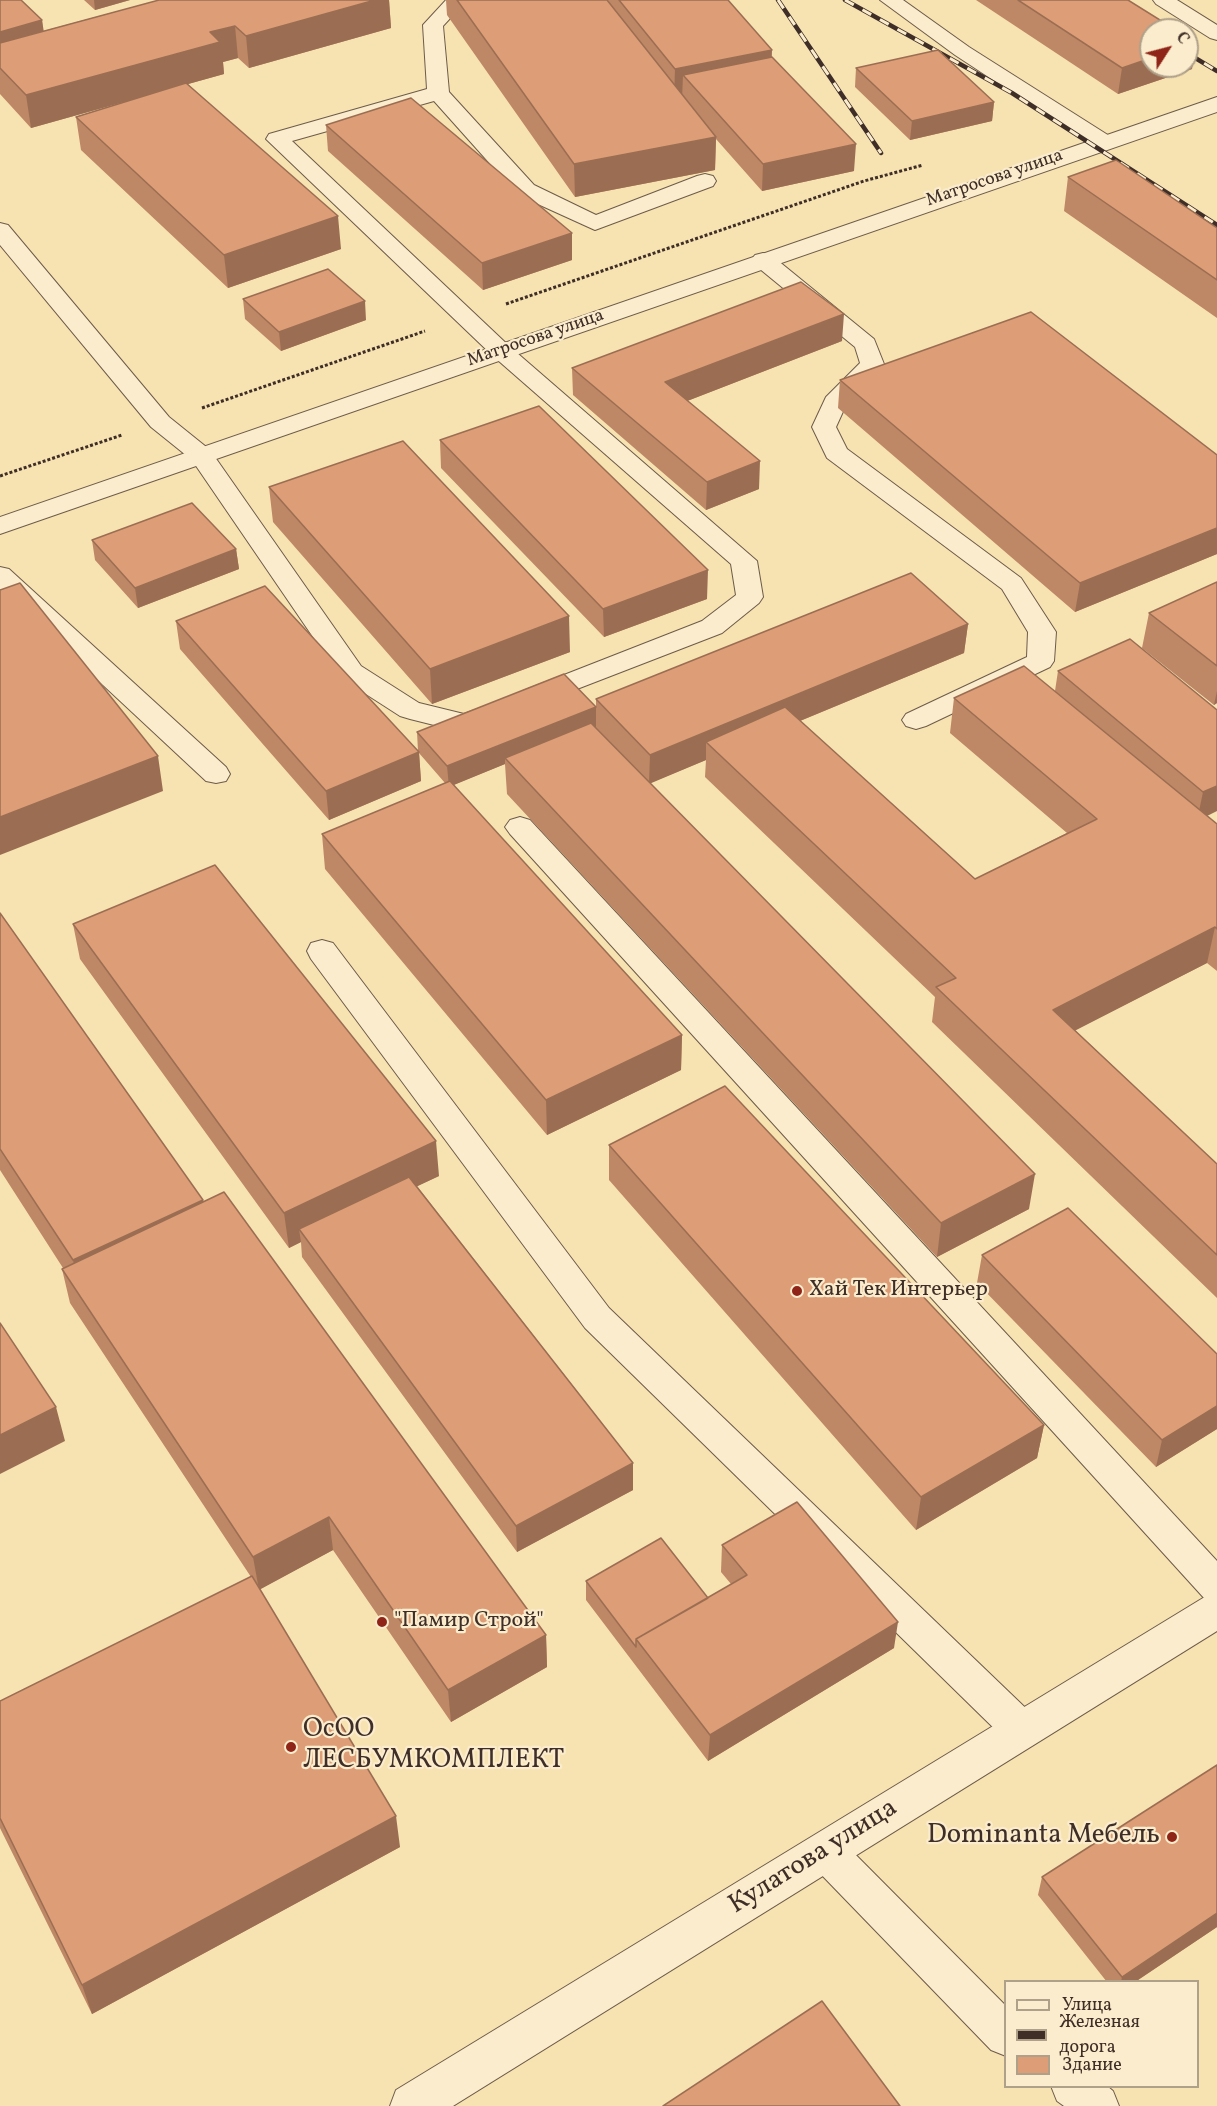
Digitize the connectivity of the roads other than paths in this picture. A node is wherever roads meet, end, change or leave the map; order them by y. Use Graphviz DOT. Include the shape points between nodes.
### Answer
graph roads {
  1 [pos="457,0"];
  2 [pos="890,0"];
  3 [pos="1163,0"];
  4 [pos="1217,34"];
  5 [pos="438,93"];
  6 [pos="1217,104"];
  7 [pos="1102,142"];
  8 [pos="1072,152"];
  9 [pos="1101,172"];
  10 [pos="705,181"];
  11 [pos="0,230"];
  12 [pos="763,260"];
  13 [pos="501,351"];
  14 [pos="201,455"];
  15 [pos="0,525"];
  16 [pos="0,575"];
  17 [pos="916,720"];
  18 [pos="216,774"];
  19 [pos="520,827"];
  20 [pos="322,951"];
  21 [pos="1217,1587"];
  22 [pos="1217,1610"];
  23 [pos="1022,1730"];
  24 [pos="825,1851"];
  25 [pos="1004,2035"];
  26 [pos="1075,2088"];
  27 [pos="412,2106"];
  28 [pos="1098,2106"];
  1 -- 5 [label="lane" via="433,25"];
  2 -- 7 [label="lane"];
  3 -- 4 [label="lane"];
  5 -- 10 [label="lane" via="526,190 595,223"];
  5 -- 13 [label="lane" via="277,139"];
  6 -- 7 [label="street, Матросова улица"];
  7 -- 8 [label="street, Матросова улица"];
  8 -- 9 [label="street"];
  8 -- 12 [label="street, Матросова улица"];
  11 -- 14 [label="lane" via="160,422"];
  12 -- 13 [label="street, Матросова улица"];
  12 -- 17 [label="lane" via="866,344 872,364 835,402 824,427 836,453 1012,584 1042,632 1040,661"];
  13 -- 14 [label="street, Матросова улица"];
  13 -- 14 [label="lane" via="744,561 750,597 712,627 466,724 410,710 351,672"];
  14 -- 15 [label="street, Матросова улица"];
  16 -- 18 [label="lane"];
  19 -- 21 [label="lane"];
  20 -- 23 [label="lane" via="597,1318"];
  22 -- 23 [label="street, Кулатова улица"];
  23 -- 24 [label="street, Кулатова улица"];
  24 -- 25 [label="lane"];
  24 -- 27 [label="street, Кулатова улица"];
  26 -- 28 [label="lane"];
}
